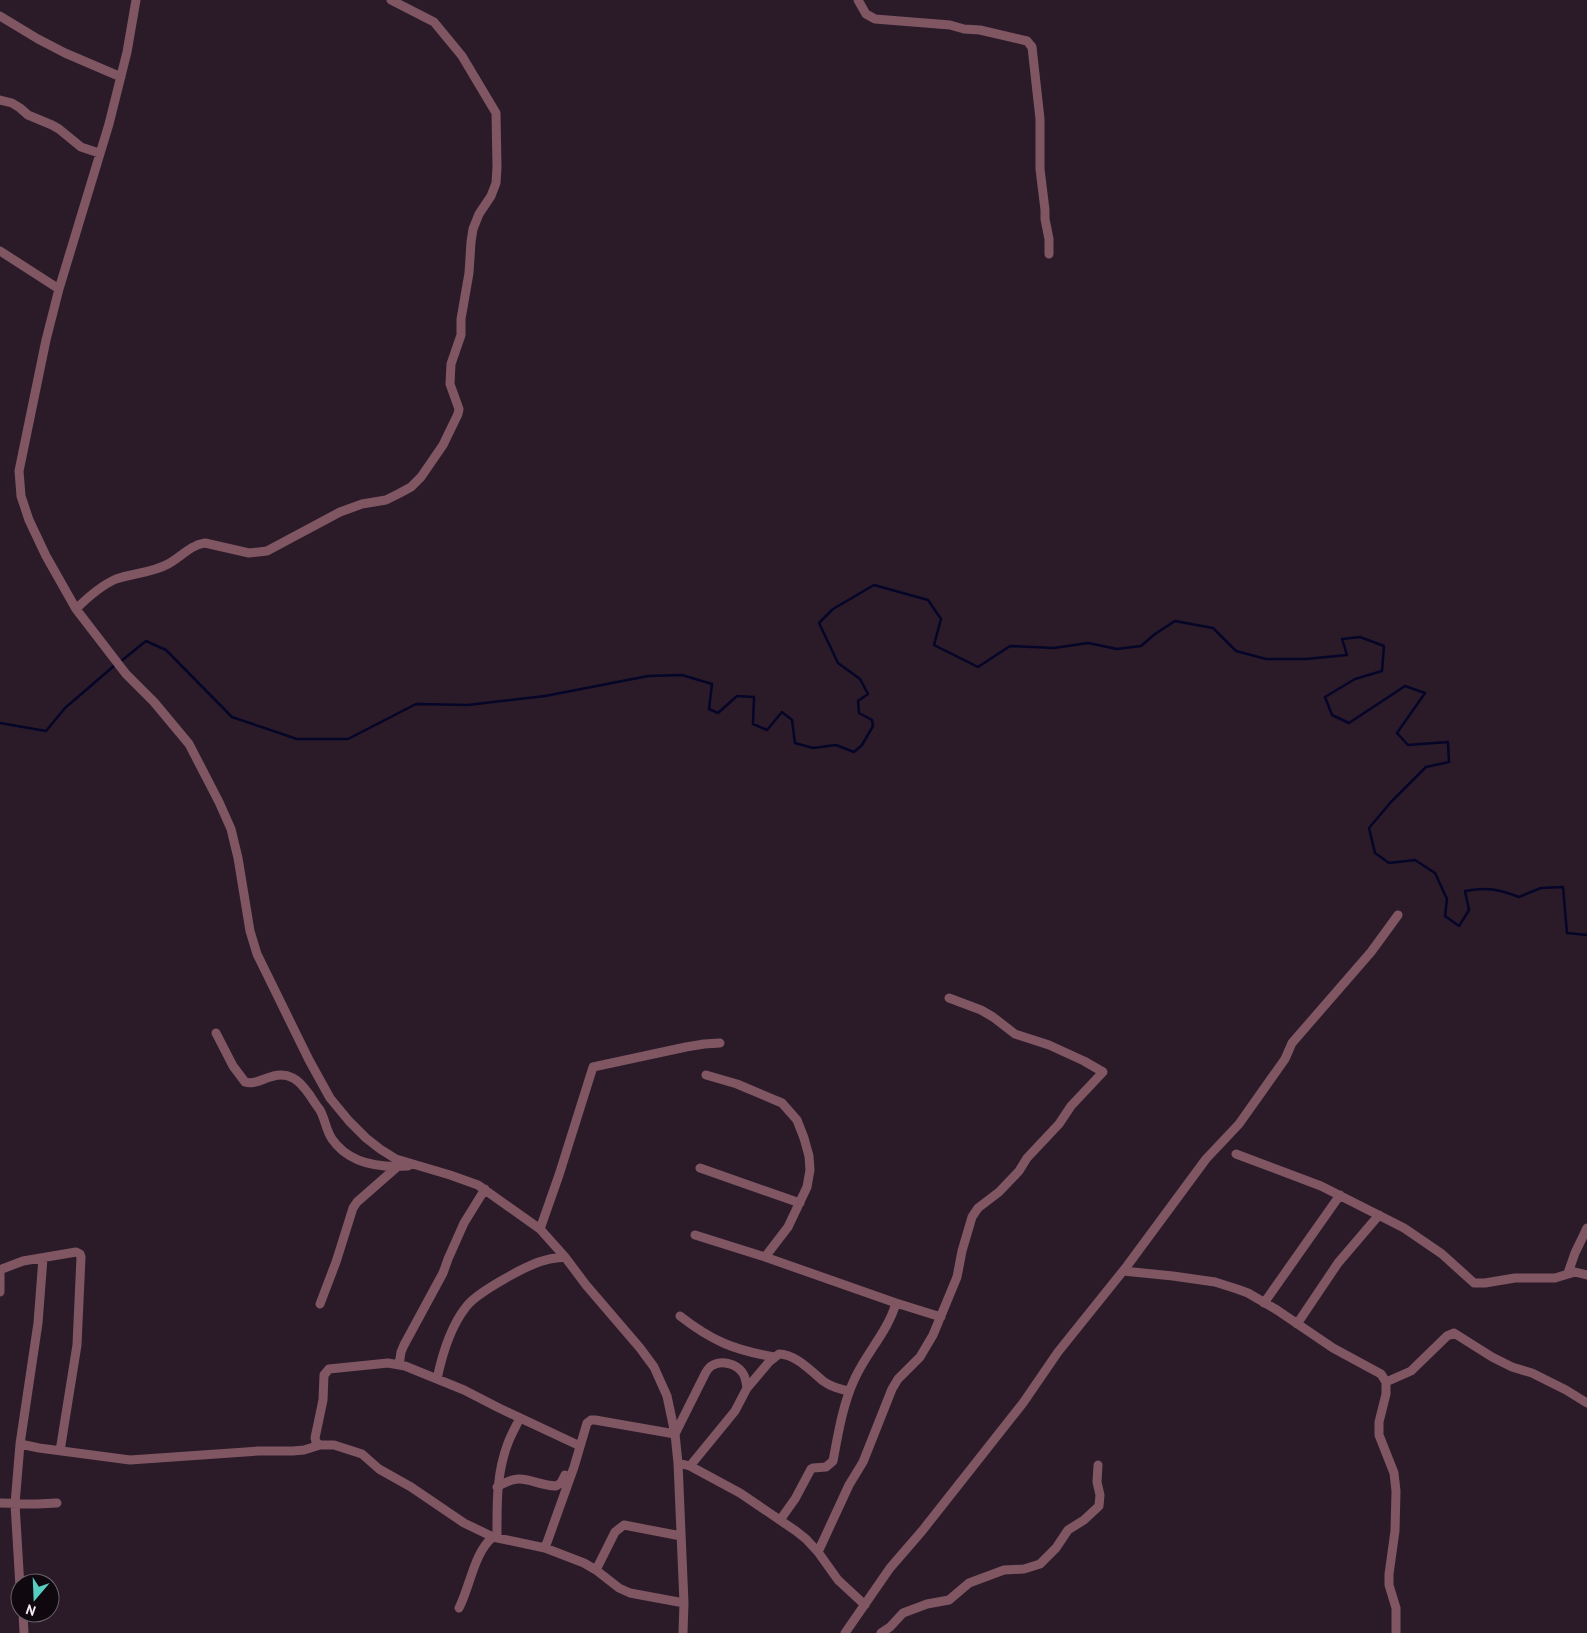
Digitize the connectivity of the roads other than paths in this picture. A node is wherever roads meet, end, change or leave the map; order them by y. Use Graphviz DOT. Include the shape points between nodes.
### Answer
graph roads {
  1 [pos="136,0"];
  2 [pos="391,0"];
  3 [pos="858,0"];
  4 [pos="0,16"];
  5 [pos="121,77"];
  6 [pos="0,100"];
  7 [pos="99,153"];
  8 [pos="0,251"];
  9 [pos="1049,254"];
  10 [pos="58,289"];
  11 [pos="76,608"];
  12 [pos="1398,915"];
  13 [pos="949,998"];
  14 [pos="216,1033"];
  15 [pos="720,1043"];
  16 [pos="706,1075"];
  17 [pos="1236,1154"];
  18 [pos="414,1165"];
  19 [pos="397,1167"];
  20 [pos="700,1168"];
  21 [pos="485,1190"];
  22 [pos="1340,1194"];
  23 [pos="800,1203"];
  24 [pos="1379,1215"];
  25 [pos="1587,1228"];
  26 [pos="540,1229"];
  27 [pos="696,1235"];
  28 [pos="565,1257"];
  29 [pos="765,1257"];
  30 [pos="43,1258"];
  31 [pos="0,1271"];
  32 [pos="1122,1271"];
  33 [pos="1568,1273"];
  34 [pos="1587,1275"];
  35 [pos="0,1292"];
  36 [pos="896,1303"];
  37 [pos="1264,1303"];
  38 [pos="320,1304"];
  39 [pos="680,1316"];
  40 [pos="941,1317"];
  41 [pos="1297,1324"];
  42 [pos="774,1357"];
  43 [pos="399,1365"];
  44 [pos="437,1379"];
  45 [pos="1386,1382"];
  46 [pos="747,1388"];
  47 [pos="849,1391"];
  48 [pos="1587,1403"];
  49 [pos="520,1418"];
  50 [pos="674,1434"];
  51 [pos="20,1444"];
  52 [pos="320,1445"];
  53 [pos="580,1446"];
  54 [pos="60,1451"];
  55 [pos="678,1463"];
  56 [pos="1098,1465"];
  57 [pos="690,1466"];
  58 [pos="574,1467"];
  59 [pos="497,1487"];
  60 [pos="0,1503"];
  61 [pos="57,1503"];
  62 [pos="16,1504"];
  63 [pos="780,1520"];
  64 [pos="681,1536"];
  65 [pos="495,1537"];
  66 [pos="545,1548"];
  67 [pos="818,1552"];
  68 [pos="596,1570"];
  69 [pos="19,1573"];
  70 [pos="684,1603"];
  71 [pos="865,1605"];
  72 [pos="459,1608"];
  73 [pos="683,1633"];
  74 [pos="845,1633"];
  75 [pos="881,1633"];
  76 [pos="1396,1633"];
  1 -- 5 [label="street"];
  2 -- 11 [label="street" via="434,22 462,56 496,113 496,184 479,214 470,242 461,335 451,364 450,384 459,409 450,430 421,477 400,494 340,512 268,551 249,553 198,544 150,572 118,579 97,588"];
  3 -- 9 [label="street" via="866,14 875,19 980,30 1027,40 1032,47 1036,78 1040,169"];
  4 -- 5 [label="street" via="65,53"];
  5 -- 7 [label="street"];
  6 -- 7 [label="street" via="12,103 28,116 59,129 81,147"];
  7 -- 10 [label="street"];
  8 -- 10 [label="street"];
  10 -- 11 [label="street" via="19,471 21,496 29,520"];
  11 -- 18 [label="street" via="126,674 189,744 220,802 236,849 257,954 319,1080 330,1098 366,1138 396,1160"];
  12 -- 32 [label="street" via="1371,952 1292,1043 1285,1059 1239,1124 1206,1160"];
  13 -- 40 [label="street" via="981,1010 1015,1034 1049,1045 1103,1072 1019,1171 972,1216 957,1277"];
  14 -- 19 [label="street" via="244,1082 252,1083 272,1075 294,1078 320,1110 331,1138 339,1148 364,1163"];
  15 -- 26 [label="street" via="592,1067"];
  16 -- 23 [label="street" via="782,1103 797,1120 809,1156 810,1170"];
  17 -- 22 [label="street"];
  18 -- 19 [label="street"];
  18 -- 21 [label="street" via="450,1175"];
  19 -- 38 [label="street" via="353,1208"];
  20 -- 23 [label="street"];
  21 -- 26 [label="street"];
  21 -- 43 [label="street" via="464,1223 443,1273 404,1345"];
  22 -- 24 [label="street"];
  22 -- 37 [label="street"];
  23 -- 29 [label="street"];
  24 -- 33 [label="street" via="1421,1239 1474,1283 1555,1278"];
  24 -- 41 [label="street" via="1338,1263"];
  25 -- 33 [label="street"];
  26 -- 28 [label="street"];
  27 -- 29 [label="street"];
  28 -- 44 [label="street" via="546,1259 518,1271 470,1301 452,1332"];
  28 -- 50 [label="street" via="654,1367 667,1396"];
  29 -- 36 [label="street"];
  30 -- 31 [label="street" via="23,1261"];
  30 -- 51 [label="street" via="38,1323"];
  30 -- 54 [label="street" via="76,1252 81,1257 77,1345"];
  31 -- 35 [label="street"];
  32 -- 37 [label="street" via="1215,1282 1248,1293"];
  32 -- 71 [label="street" via="1017,1410 890,1568"];
  33 -- 34 [label="street"];
  36 -- 40 [label="street"];
  36 -- 47 [label="street"];
  37 -- 41 [label="street"];
  39 -- 42 [label="street" via="709,1336 736,1349"];
  40 -- 67 [label="street" via="920,1357 892,1389 863,1462"];
  41 -- 45 [label="street" via="1381,1374"];
  42 -- 46 [label="street"];
  42 -- 47 [label="street" via="778,1354 788,1356 829,1385"];
  43 -- 44 [label="street"];
  43 -- 52 [label="street" via="388,1363 329,1369 324,1374 323,1400 315,1438"];
  44 -- 49 [label="street"];
  45 -- 48 [label="street" via="1411,1371 1446,1336 1454,1333 1492,1357 1532,1373"];
  45 -- 76 [label="street" via="1378,1422 1379,1435 1394,1473 1396,1491 1389,1585 1396,1608"];
  46 -- 50 [label="street" via="742,1371 728,1363 714,1363"];
  46 -- 57 [label="street" via="735,1410"];
  47 -- 63 [label="street" via="833,1461 826,1467 811,1470"];
  49 -- 53 [label="street"];
  49 -- 59 [label="street" via="508,1441"];
  50 -- 53 [label="street" via="591,1420 586,1424"];
  50 -- 55 [label="street"];
  51 -- 54 [label="street"];
  51 -- 62 [label="street"];
  52 -- 54 [label="street" via="293,1451 130,1460"];
  52 -- 65 [label="street" via="334,1445 362,1454 379,1469 464,1523"];
  53 -- 58 [label="street"];
  55 -- 57 [label="street"];
  55 -- 64 [label="street"];
  56 -- 75 [label="street" via="1099,1506 1068,1530 1040,1564 1004,1570 969,1584 949,1600 903,1613"];
  57 -- 63 [label="street" via="740,1493"];
  58 -- 59 [label="street" via="568,1469 556,1486 522,1478"];
  58 -- 66 [label="street"];
  59 -- 65 [label="street"];
  60 -- 62 [label="street"];
  61 -- 62 [label="street"];
  62 -- 69 [label="street"];
  63 -- 67 [label="street"];
  64 -- 68 [label="street" via="624,1525 615,1532"];
  64 -- 70 [label="street"];
  65 -- 66 [label="street"];
  65 -- 72 [label="street" via="485,1546 473,1569"];
  66 -- 68 [label="street"];
  67 -- 71 [label="street" via="838,1580"];
  68 -- 70 [label="street" via="630,1593"];
  70 -- 73 [label="street"];
  71 -- 74 [label="street"];
}
